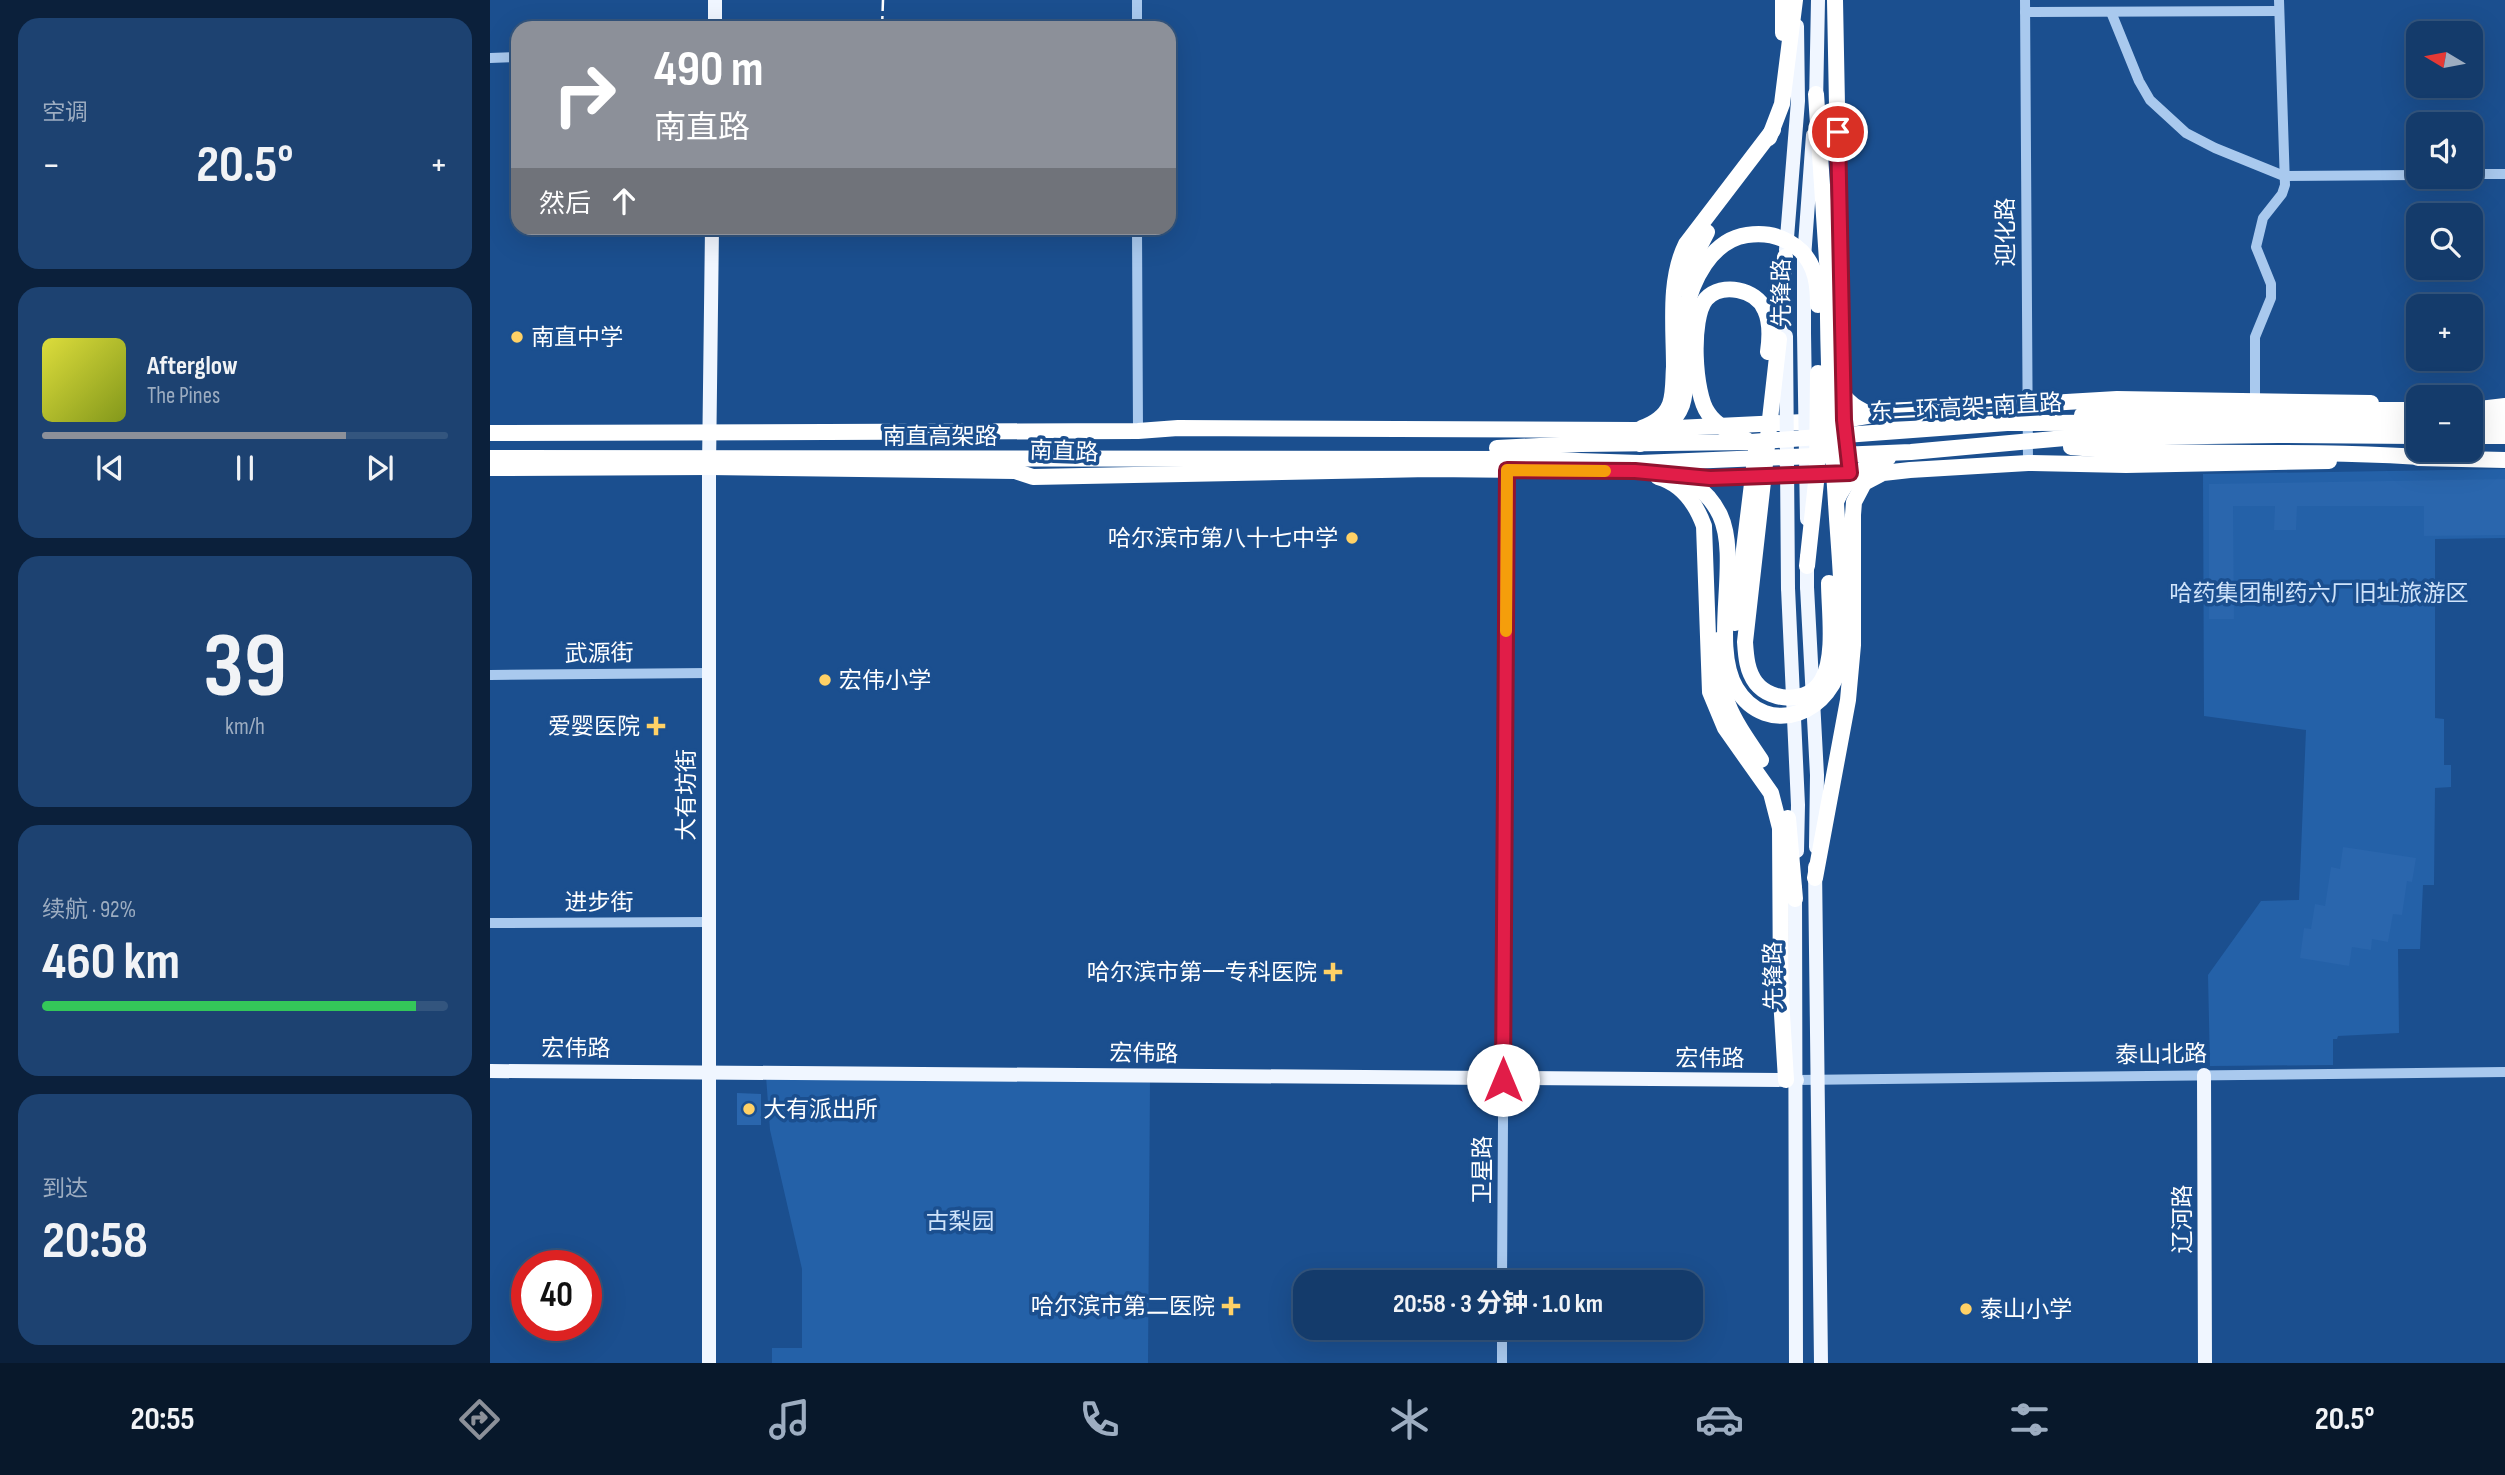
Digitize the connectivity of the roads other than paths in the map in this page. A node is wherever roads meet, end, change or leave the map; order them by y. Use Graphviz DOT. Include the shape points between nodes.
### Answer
graph roads {
  1 [pos="715,0"];
  2 [pos="1137,0"];
  3 [pos="1783,0"];
  4 [pos="1796,0"];
  5 [pos="1818,0"];
  6 [pos="1835,0"];
  7 [pos="2025,6"];
  8 [pos="2279,6"];
  9 [pos="2111,12"];
  10 [pos="715,21"];
  11 [pos="1137,21"];
  12 [pos="511,57"];
  13 [pos="490,58"];
  14 [pos="1816,94"];
  15 [pos="1782,104"];
  16 [pos="1773,130"];
  17 [pos="2483,174"];
  18 [pos="2505,174"];
  19 [pos="2406,175"];
  20 [pos="2284,176"];
  21 [pos="712,235"];
  22 [pos="1137,235"];
  23 [pos="1786,257"];
  24 [pos="1685,315"];
  25 [pos="1782,338"];
  26 [pos="1835,365"];
  27 [pos="2255,400"];
  28 [pos="2406,403"];
  29 [pos="2483,404"];
  30 [pos="2021,405"];
  31 [pos="2505,405"];
  32 [pos="2483,408"];
  33 [pos="2406,410"];
  34 [pos="1911,413"];
  35 [pos="1844,420"];
  36 [pos="2483,421"];
  37 [pos="2505,421"];
  38 [pos="2406,422"];
  39 [pos="2007,423"];
  40 [pos="1178,428"];
  41 [pos="1138,431"];
  42 [pos="709,432"];
  43 [pos="490,433"];
  44 [pos="2406,436"];
  45 [pos="2483,436"];
  46 [pos="2505,436"];
  47 [pos="1638,437"];
  48 [pos="1751,442"];
  49 [pos="2012,442"];
  50 [pos="1581,444"];
  51 [pos="490,447"];
  52 [pos="1911,452"];
  53 [pos="2406,456"];
  54 [pos="490,458"];
  55 [pos="1513,459"];
  56 [pos="2406,459"];
  57 [pos="2483,459"];
  58 [pos="2505,460"];
  59 [pos="1585,463"];
  60 [pos="2028,463"];
  61 [pos="709,467"];
  62 [pos="1638,467"];
  63 [pos="490,468"];
  64 [pos="1850,473"];
  65 [pos="1033,477"];
  66 [pos="1864,483"];
  67 [pos="1706,495"];
  68 [pos="1807,566"];
  69 [pos="709,673"];
  70 [pos="490,675"];
  71 [pos="1727,705"];
  72 [pos="1815,878"];
  73 [pos="1795,899"];
  74 [pos="708,922"];
  75 [pos="490,923"];
  76 [pos="708,1070"];
  77 [pos="490,1071"];
  78 [pos="2505,1072"];
  79 [pos="2201,1075"];
  80 [pos="1503,1080"];
  81 [pos="1792,1080"];
  82 [pos="1818,1080"];
  83 [pos="1502,1270"];
  84 [pos="1502,1340"];
  85 [pos="709,1363"];
  86 [pos="1502,1363"];
  87 [pos="1796,1363"];
  88 [pos="1821,1363"];
  89 [pos="2200,1363"];
  90 [pos="2206,1363"];
  1 -- 10 [label="main road"];
  2 -- 11 [label="street"];
  3 -- 15 [label="highway"];
  4 -- 15 [label="highway"];
  4 -- 23 [label="main road, 先锋路" via="1798,101"];
  5 -- 14 [label="main road, 先锋路"];
  6 -- 26 [label="highway"];
  7 -- 9 [label="street"];
  7 -- 30 [label="street, 迎化路"];
  8 -- 9 [label="street"];
  8 -- 20 [label="street"];
  9 -- 20 [label="street" via="2139,81 2162,114 2215,148"];
  12 -- 13 [label="street"];
  14 -- 26 [label="highway, bridge"];
  14 -- 68 [label="main road, 先锋路, bridge" via="1804,258"];
  15 -- 16 [label="highway"];
  16 -- 24 [label="highway, bridge" via="1745,182 1694,253 1685,284"];
  16 -- 47 [label="highway" via="1679,258 1673,391 1669,407"];
  17 -- 18 [label="street"];
  19 -- 20 [label="street"];
  20 -- 27 [label="street" via="2282,194 2263,218 2256,247 2271,284 2271,298 2255,337"];
  21 -- 42 [label="main road, 大有坊街"];
  22 -- 41 [label="street"];
  23 -- 25 [label="highway"];
  24 -- 47 [label="highway, bridge" via="1682,402 1674,420"];
  24 -- 68 [label="highway, bridge" via="1709,258 1728,241 1743,236 1778,237 1795,246 1814,271 1818,303 1817,473"];
  25 -- 52 [label="highway, bridge" via="1745,642 1746,664 1756,682 1774,696 1798,697 1823,679 1829,654 1829,534 1833,508 1844,484 1872,462"];
  25 -- 73 [label="main road, 先锋路, bridge" via="1798,805"];
  26 -- 34 [label="highway, bridge" via="1840,392 1856,408 1880,416"];
  26 -- 35 [label="highway"];
  26 -- 67 [label="highway, bridge" via="1841,646 1837,679 1811,709 1772,713 1757,708 1737,688 1728,661 1725,534 1722,519"];
  27 -- 28 [label="highway"];
  27 -- 30 [label="highway" via="2117,399"];
  29 -- 31 [label="highway"];
  30 -- 34 [label="highway"];
  30 -- 60 [label="street, 迎化路"];
  31 -- 32 [label="highway"];
  33 -- 39 [label="highway, bridge" via="2126,410"];
  34 -- 35 [label="highway"];
  35 -- 47 [label="highway"];
  35 -- 64 [label="highway"];
  36 -- 37 [label="highway"];
  38 -- 39 [label="highway, 东二环高架-南直路, bridge"];
  39 -- 48 [label="highway, 东二环高架-南直路, bridge"];
  40 -- 41 [label="highway, 南直路"];
  40 -- 47 [label="highway, 南直路"];
  40 -- 50 [label="highway, bridge" via="1204,435 1515,437"];
  41 -- 42 [label="highway, 南直路"];
  42 -- 43 [label="highway, 南直路"];
  42 -- 61 [label="main road, 大有坊街"];
  44 -- 49 [label="highway, 东二环高架-南直路, bridge"];
  45 -- 46 [label="highway"];
  47 -- 48 [label="highway, 东二环高架-南直路, bridge"];
  47 -- 50 [label="highway, 东二环高架-南直路, bridge"];
  47 -- 62 [label="street"];
  48 -- 71 [label="highway, bridge" via="1709,415 1698,388 1699,312 1707,298 1726,289 1757,299 1769,327"];
  49 -- 52 [label="highway, 东二环高架-南直路, bridge"];
  49 -- 53 [label="highway, bridge" via="2125,452"];
  50 -- 55 [label="highway, 东二环高架-南直路, bridge"];
  51 -- 55 [label="highway, 南直高架路, bridge"];
  52 -- 62 [label="highway, 东二环高架-南直路, bridge"];
  54 -- 55 [label="highway, 南直高架路, bridge"];
  55 -- 59 [label="highway, 东二环高架-南直路, bridge"];
  55 -- 62 [label="highway, 南直路"];
  55 -- 65 [label="highway, 南直路"];
  55 -- 80 [label="street, 卫星路"];
  56 -- 60 [label="highway"];
  57 -- 58 [label="highway"];
  59 -- 62 [label="highway, 东二环高架-南直路, bridge"];
  59 -- 65 [label="highway, bridge" via="1549,468 1050,470"];
  60 -- 66 [label="highway" via="1883,473"];
  61 -- 63 [label="highway, 南直路"];
  61 -- 65 [label="highway, 南直路" via="1015,471"];
  61 -- 69 [label="main road, 大有坊街"];
  62 -- 64 [label="highway" via="1710,478"];
  62 -- 67 [label="highway, bridge" via="1687,478"];
  62 -- 81 [label="highway" via="1677,486 1699,510 1704,526 1710,692 1725,728 1766,784 1778,816 1781,998"];
  64 -- 66 [label="highway"];
  66 -- 72 [label="highway" via="1853,515 1853,645 1848,700"];
  67 -- 71 [label="highway, bridge" via="1714,540 1720,680"];
  68 -- 72 [label="main road, 先锋路, bridge" via="1817,775"];
  69 -- 70 [label="street, 武源街"];
  69 -- 74 [label="main road, 大有坊街"];
  71 -- 73 [label="highway" via="1785,801"];
  72 -- 82 [label="main road, 先锋路"];
  73 -- 81 [label="main road, 先锋路"];
  74 -- 75 [label="street, 进步街"];
  74 -- 76 [label="main road, 大有坊街"];
  76 -- 77 [label="main road, 宏伟路"];
  76 -- 80 [label="main road, 宏伟路"];
  76 -- 85 [label="main road, 大有坊街"];
  78 -- 79 [label="street, 泰山北路"];
  79 -- 82 [label="street, 泰山北路"];
  79 -- 89 [label="main road, 辽河路"];
  79 -- 90 [label="main road, 辽河路"];
  80 -- 81 [label="main road, 宏伟路"];
  80 -- 83 [label="street, 卫星路"];
  81 -- 82 [label="street, 泰山北路"];
  81 -- 87 [label="main road, 先锋路"];
  82 -- 88 [label="main road, 先锋路"];
  84 -- 86 [label="street"];
}
